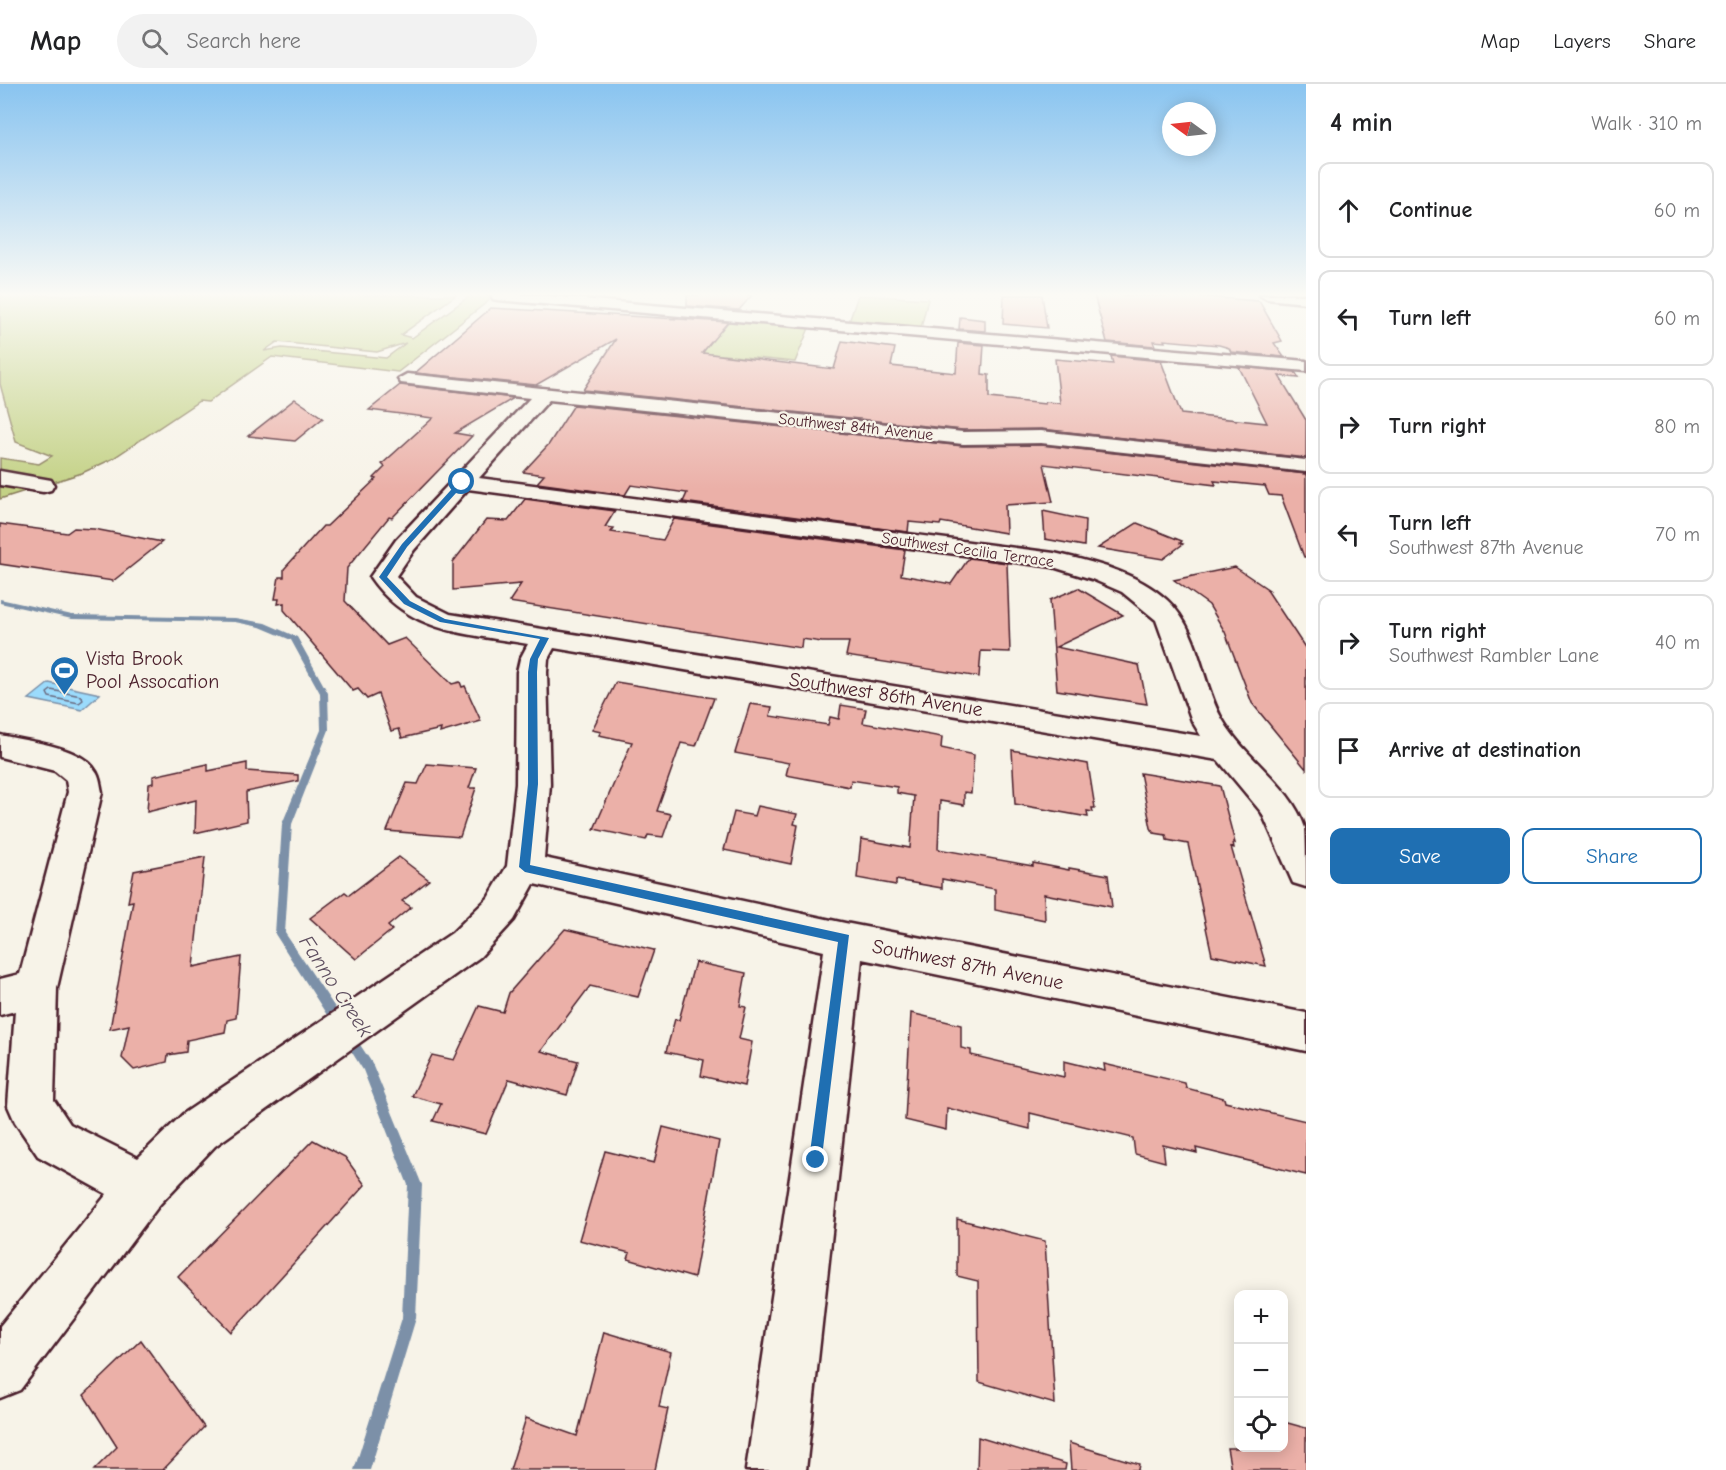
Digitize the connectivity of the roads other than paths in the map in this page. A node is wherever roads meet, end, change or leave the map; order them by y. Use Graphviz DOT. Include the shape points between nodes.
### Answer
graph roads {
  1 [pos="1233,360"];
  2 [pos="1306,366"];
  3 [pos="406,378"];
  4 [pos="545,393"];
  5 [pos="1306,466"];
  6 [pos="0,478"];
  7 [pos="462,482"];
  8 [pos="43,485"];
  9 [pos="544,638"];
  10 [pos="0,746"];
  11 [pos="1228,751"];
  12 [pos="525,867"];
  13 [pos="1306,873"];
  14 [pos="845,939"];
  15 [pos="19,992"];
  16 [pos="1306,1032"];
  17 [pos="143,1187"];
  18 [pos="0,1370"];
  19 [pos="776,1470"];
  1 -- 2 [label="street"];
  3 -- 4 [label="street, Southwest 84th Avenue"];
  4 -- 5 [label="street, Southwest 84th Avenue" via="963,438 1041,437"];
  4 -- 7 [label="street"];
  6 -- 8 [label="street"];
  7 -- 9 [label="street, Southwest 86th Avenue" via="405,545 383,577 407,603 443,621"];
  7 -- 11 [label="street, Southwest Cecilia Terrace" via="1054,560 1090,569 1136,589 1169,618 1207,721"];
  9 -- 11 [label="street, Southwest 86th Avenue"];
  9 -- 12 [label="street" via="532,672 533,784"];
  10 -- 15 [label="street" via="66,762 82,775 85,792"];
  11 -- 13 [label="street, Southwest Cecilia Terrace" via="1274,804"];
  12 -- 14 [label="street, Southwest 87th Avenue"];
  12 -- 17 [label="street" via="515,889 485,928 466,945 199,1130"];
  14 -- 16 [label="street, Southwest 87th Avenue"];
  14 -- 19 [label="street"];
  15 -- 17 [label="street" via="31,1106 54,1140"];
  17 -- 18 [label="street"];
}
